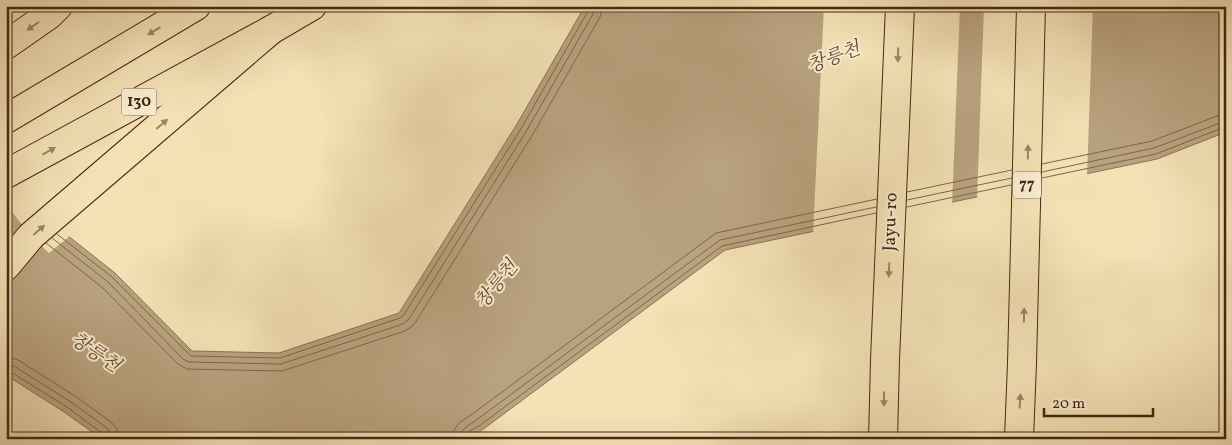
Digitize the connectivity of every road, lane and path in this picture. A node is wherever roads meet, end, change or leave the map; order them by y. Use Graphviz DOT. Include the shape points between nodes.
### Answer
graph roads {
  1 [pos="58,6"];
  2 [pos="196,6"];
  3 [pos="312,6"];
  4 [pos="900,6"];
  5 [pos="1032,6"];
  6 [pos="271,30"];
  7 [pos="6,44"];
  8 [pos="6,119"];
  9 [pos="6,174"];
  10 [pos="6,266"];
  11 [pos="883,439"];
  12 [pos="1018,439"];
  1 -- 7 [label="highway, one-way"];
  2 -- 8 [label="highway, one-way"];
  3 -- 6 [label="highway, 130"];
  4 -- 11 [label="highway, Jayu-ro, one-way"];
  12 -- 5 [label="highway, 77, one-way"];
  9 -- 6 [label="highway, 130, one-way"];
  10 -- 6 [label="highway, one-way" via="31,236"];
}
